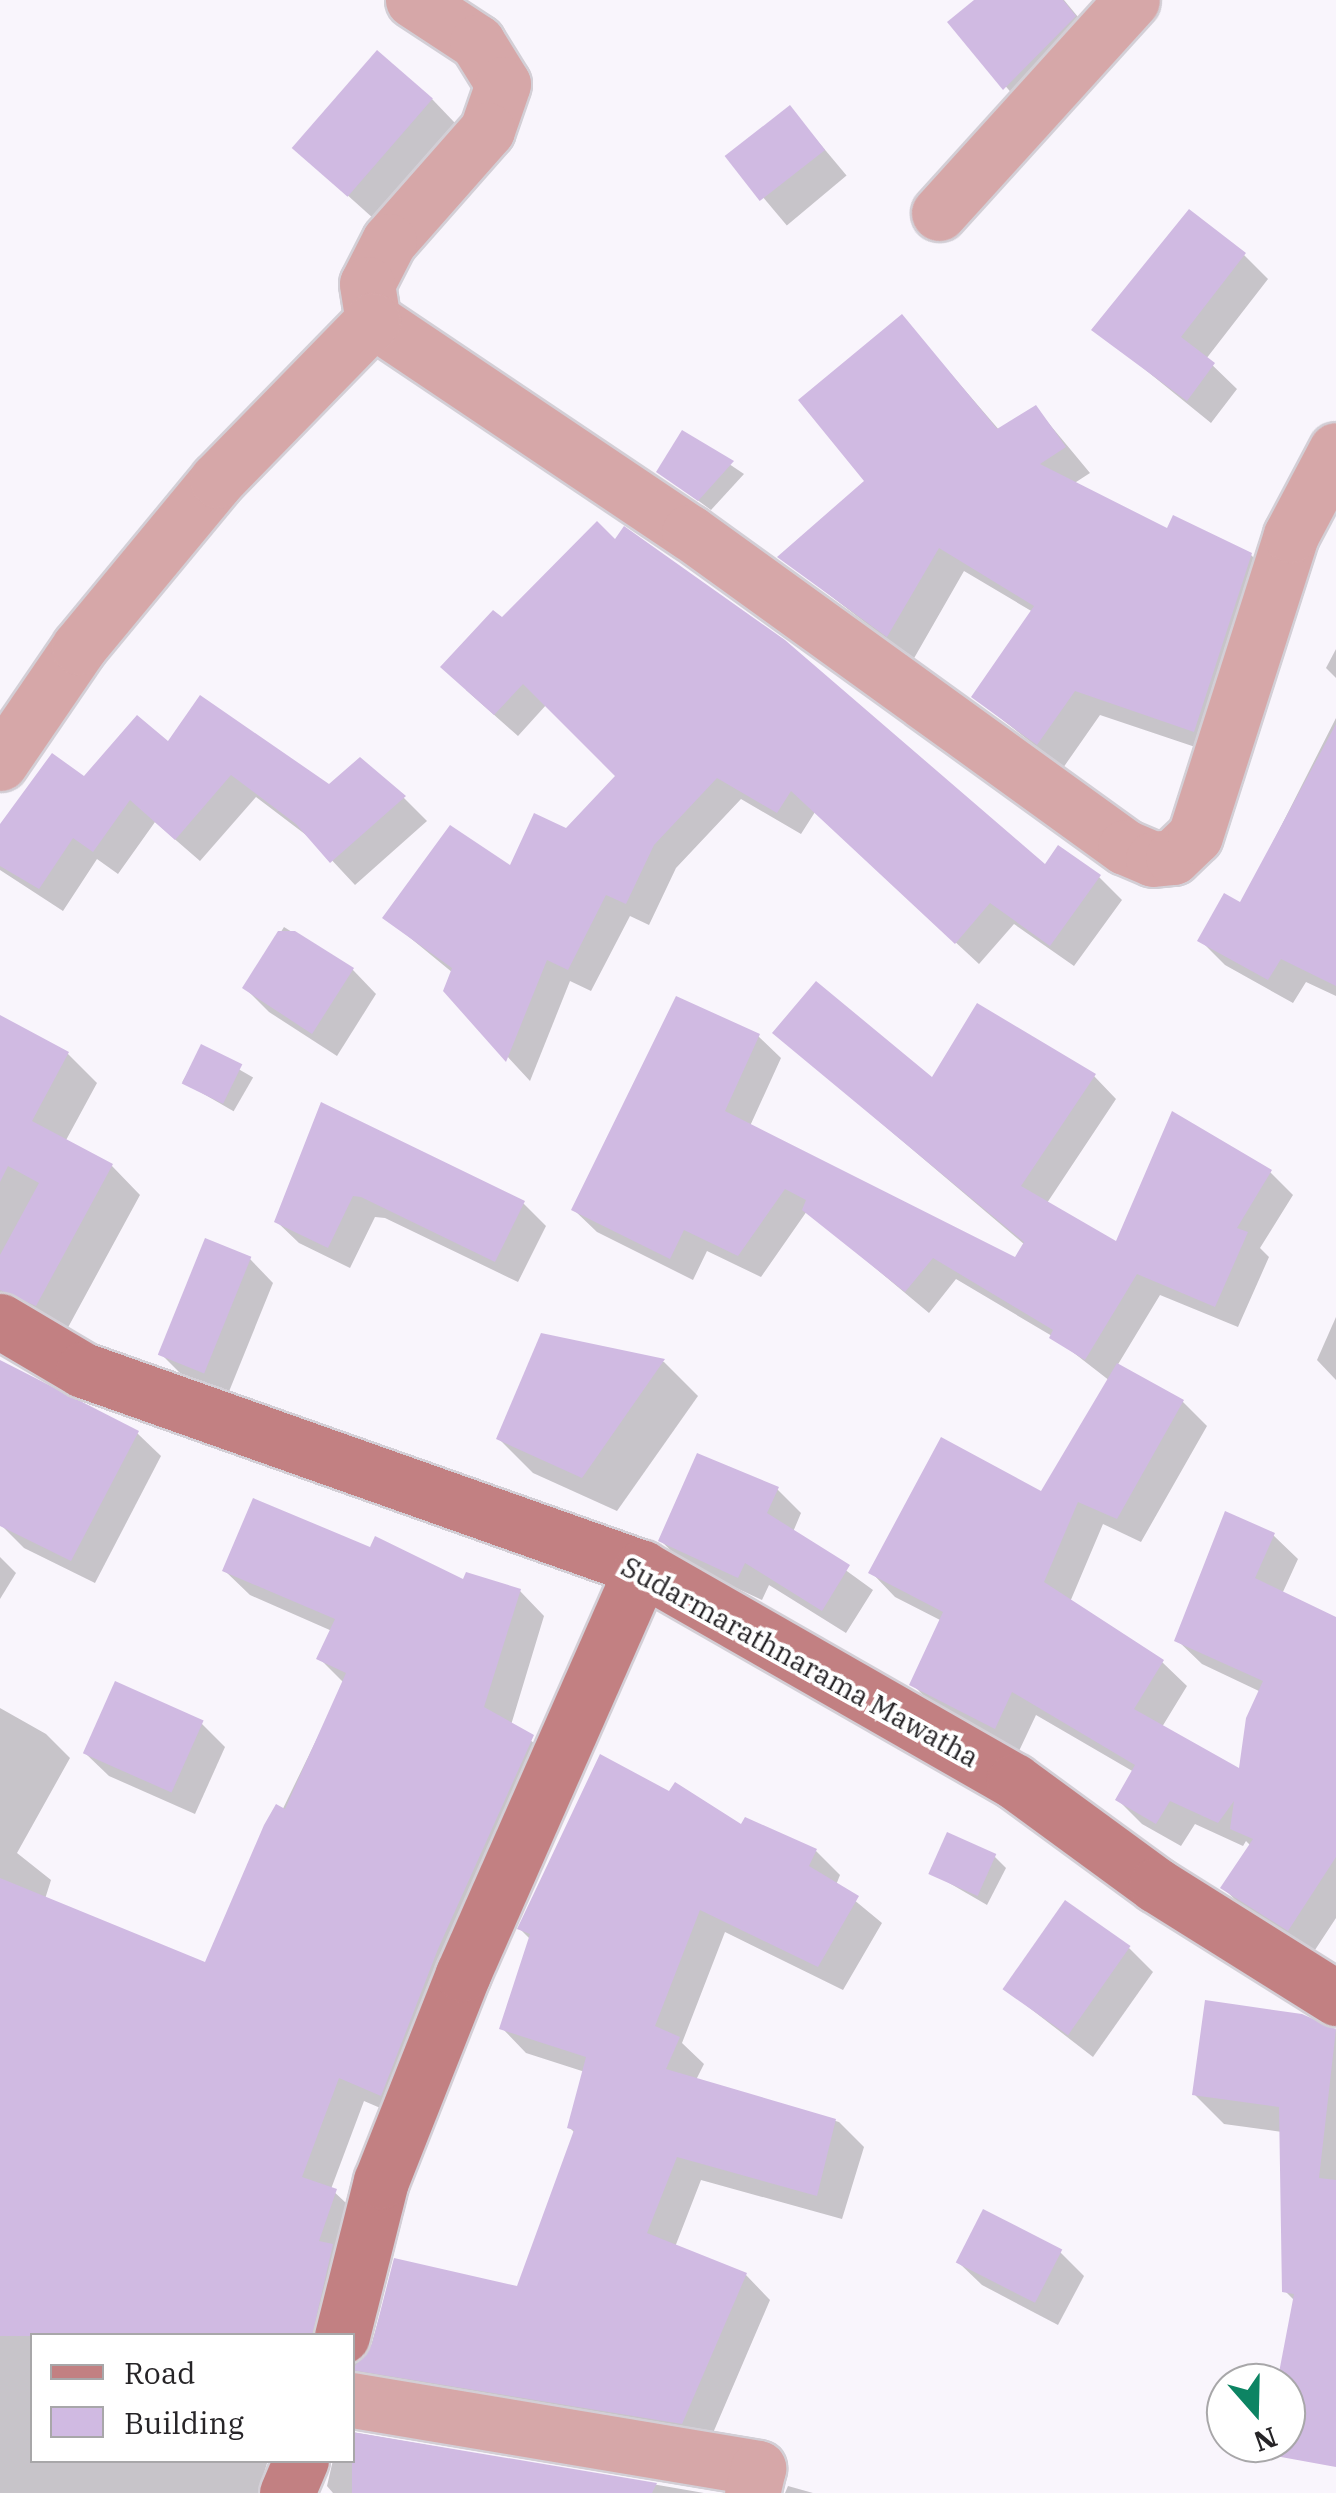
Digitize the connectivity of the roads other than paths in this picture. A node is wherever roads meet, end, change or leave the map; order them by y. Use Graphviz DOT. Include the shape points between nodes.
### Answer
graph roads {
  1 [pos="413,0"];
  2 [pos="1132,0"];
  3 [pos="940,213"];
  4 [pos="373,320"];
  5 [pos="1336,450"];
  6 [pos="0,763"];
  7 [pos="0,1321"];
  8 [pos="642,1568"];
  9 [pos="1336,1998"];
  10 [pos="343,2333"];
  11 [pos="355,2401"];
  12 [pos="299,2463"];
  13 [pos="288,2493"];
  14 [pos="752,2493"];
  1 -- 4 [label="street" via="478,42 503,84 487,130 390,241 367,284"];
  2 -- 3 [label="street"];
  4 -- 5 [label="street" via="689,532 1124,846 1153,859 1173,856 1195,836 1291,535"];
  4 -- 6 [label="street" via="217,480 79,646"];
  7 -- 8 [label="street, Sudarmarathnarama Mawatha" via="82,1370"];
  8 -- 9 [label="street, Sudarmarathnarama Mawatha" via="1014,1781 1156,1885"];
  8 -- 10 [label="street" via="429,2060 382,2181"];
  11 -- 14 [label="street" via="758,2468"];
  12 -- 13 [label="street"];
}
